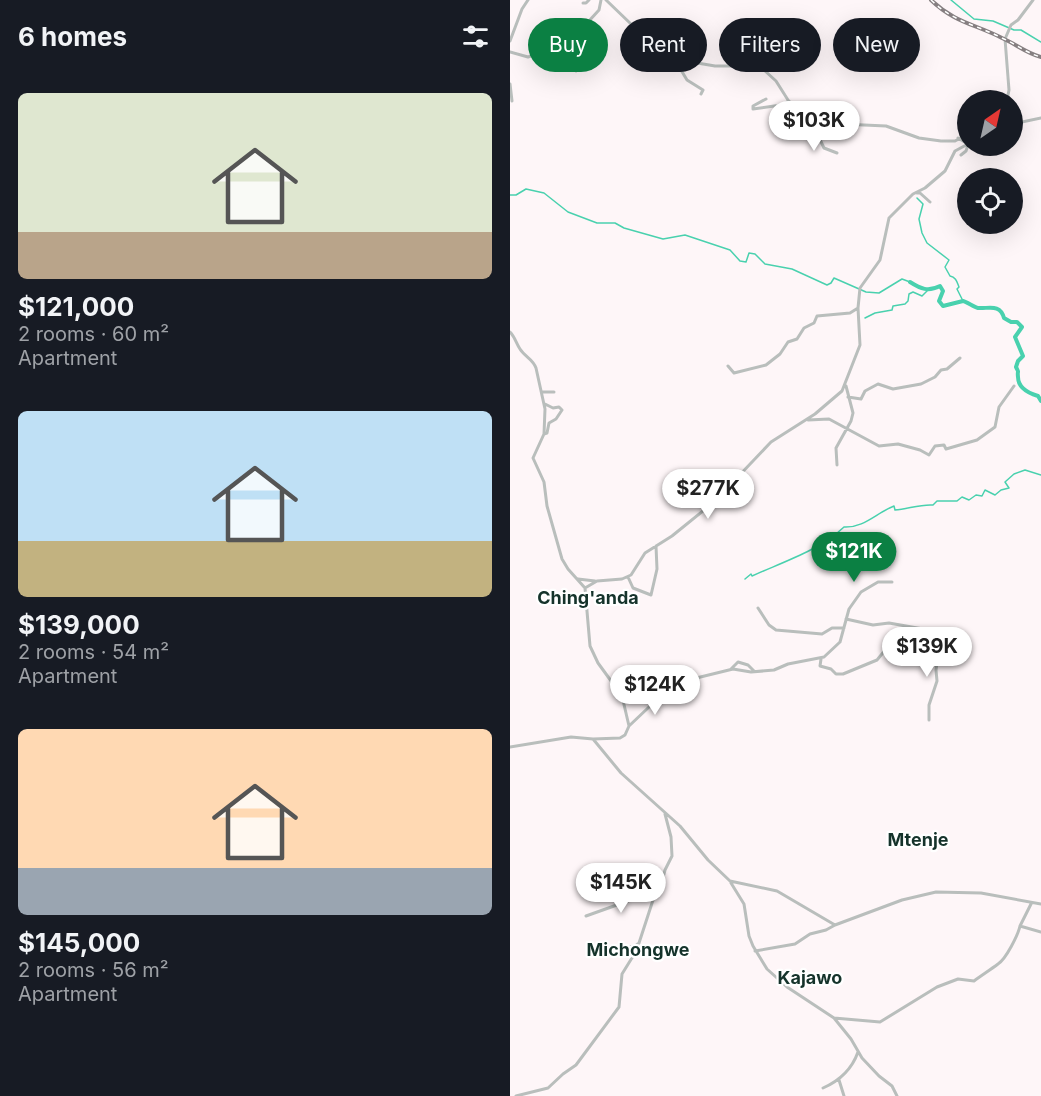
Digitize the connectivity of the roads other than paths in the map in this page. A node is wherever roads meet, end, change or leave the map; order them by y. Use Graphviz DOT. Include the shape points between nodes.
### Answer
graph roads {
  1 [pos="528,0"];
  2 [pos="588,0"];
  3 [pos="601,0"];
  4 [pos="606,0"];
  5 [pos="1033,0"];
  6 [pos="583,3"];
  7 [pos="591,18"];
  8 [pos="626,18"];
  9 [pos="510,41"];
  10 [pos="510,52"];
  11 [pos="528,57"];
  12 [pos="682,72"];
  13 [pos="766,72"];
  14 [pos="510,84"];
  15 [pos="1007,90"];
  16 [pos="701,94"];
  17 [pos="766,99"];
  18 [pos="512,101"];
  19 [pos="789,101"];
  20 [pos="1041,118"];
  21 [pos="1023,122"];
  22 [pos="814,127"];
  23 [pos="957,138"];
  24 [pos="957,150"];
  25 [pos="837,153"];
  26 [pos="913,194"];
  27 [pos="930,202"];
  28 [pos="858,308"];
  29 [pos="510,332"];
  30 [pos="960,358"];
  31 [pos="728,366"];
  32 [pos="846,384"];
  33 [pos="1014,386"];
  34 [pos="542,392"];
  35 [pos="554,392"];
  36 [pos="848,397"];
  37 [pos="545,404"];
  38 [pos="806,420"];
  39 [pos="847,428"];
  40 [pos="544,434"];
  41 [pos="837,465"];
  42 [pos="656,546"];
  43 [pos="628,577"];
  44 [pos="576,578"];
  45 [pos="597,581"];
  46 [pos="892,582"];
  47 [pos="585,588"];
  48 [pos="758,608"];
  49 [pos="846,619"];
  50 [pos="844,628"];
  51 [pos="894,650"];
  52 [pos="821,658"];
  53 [pos="620,670"];
  54 [pos="730,670"];
  55 [pos="754,672"];
  56 [pos="621,693"];
  57 [pos="929,720"];
  58 [pos="629,726"];
  59 [pos="593,739"];
  60 [pos="510,747"];
  61 [pos="665,813"];
  62 [pos="730,882"];
  63 [pos="654,897"];
  64 [pos="1031,904"];
  65 [pos="1041,904"];
  66 [pos="586,916"];
  67 [pos="835,925"];
  68 [pos="1020,926"];
  69 [pos="1041,932"];
  70 [pos="635,946"];
  71 [pos="602,951"];
  72 [pos="755,951"];
  73 [pos="834,1018"];
  74 [pos="858,1052"];
  75 [pos="839,1080"];
  76 [pos="823,1088"];
  77 [pos="516,1096"];
  78 [pos="844,1096"];
  79 [pos="897,1096"];
  1 -- 9 [label="street"];
  2 -- 6 [label="street"];
  3 -- 7 [label="street"];
  4 -- 8 [label="street"];
  5 -- 15 [label="street" via="1010,27 1004,43"];
  10 -- 11 [label="street"];
  12 -- 16 [label="street" via="703,90"];
  13 -- 19 [label="street"];
  14 -- 18 [label="street"];
  17 -- 19 [label="street" via="753,108 785,105"];
  19 -- 22 [label="street" via="800,119"];
  20 -- 21 [label="street"];
  22 -- 23 [label="street" via="886,126 923,139 948,142"];
  22 -- 25 [label="street" via="824,148"];
  24 -- 26 [label="street" via="945,171"];
  26 -- 27 [label="street" via="920,193"];
  26 -- 28 [label="street" via="889,218 880,260 860,290"];
  28 -- 31 [label="street" via="850,313 817,316 797,339 788,342 775,359 761,368 734,373"];
  28 -- 32 [label="street" via="860,345"];
  29 -- 34 [label="street" via="534,363"];
  30 -- 36 [label="street" via="921,384 893,389 878,384 865,391 861,399"];
  32 -- 36 [label="street"];
  32 -- 38 [label="street" via="830,403"];
  33 -- 39 [label="street" via="999,407 995,427 977,440 946,449 944,445 934,446 929,455 898,444 877,446"];
  34 -- 35 [label="street"];
  34 -- 37 [label="street"];
  36 -- 39 [label="street" via="853,412"];
  37 -- 40 [label="street"];
  37 -- 40 [label="street" via="562,410"];
  38 -- 39 [label="street" via="829,419"];
  38 -- 42 [label="street" via="771,442 714,502"];
  39 -- 41 [label="street" via="836,448"];
  40 -- 44 [label="street" via="533,458 544,482 562,559"];
  42 -- 43 [label="street" via="645,553"];
  42 -- 43 [label="street" via="657,569 651,596 633,588"];
  43 -- 45 [label="street"];
  44 -- 45 [label="street"];
  44 -- 47 [label="street"];
  45 -- 47 [label="street"];
  46 -- 49 [label="street" via="866,587 852,603"];
  47 -- 56 [label="street" via="592,651"];
  48 -- 50 [label="street" via="776,630 822,634 832,628"];
  49 -- 50 [label="street"];
  49 -- 57 [label="street" via="923,628 933,637 938,654 938,681 929,705"];
  50 -- 52 [label="street" via="840,642"];
  51 -- 52 [label="street" via="886,649 877,660 843,674 820,666"];
  52 -- 55 [label="street"];
  53 -- 56 [label="street"];
  54 -- 55 [label="street"];
  54 -- 55 [label="street" via="738,662"];
  54 -- 58 [label="street" via="676,683"];
  56 -- 58 [label="street"];
  58 -- 59 [label="street" via="620,738"];
  59 -- 60 [label="street" via="571,737"];
  59 -- 61 [label="street" via="626,778"];
  61 -- 62 [label="street"];
  61 -- 63 [label="street" via="673,852"];
  62 -- 67 [label="street" via="777,891"];
  62 -- 72 [label="street" via="744,904"];
  63 -- 66 [label="street" via="642,896"];
  63 -- 70 [label="street"];
  64 -- 65 [label="street"];
  64 -- 67 [label="street" via="981,893 931,892"];
  64 -- 68 [label="street"];
  67 -- 72 [label="street" via="795,944"];
  68 -- 69 [label="street"];
  68 -- 73 [label="street" via="1001,963 974,981 957,980 937,987 880,1022"];
  70 -- 71 [label="street"];
  70 -- 77 [label="street" via="622,974 619,1007 576,1065 548,1088"];
  72 -- 73 [label="street" via="782,983"];
  73 -- 74 [label="street"];
  74 -- 75 [label="street"];
  74 -- 79 [label="street"];
  75 -- 76 [label="street"];
  75 -- 78 [label="street"];
}
